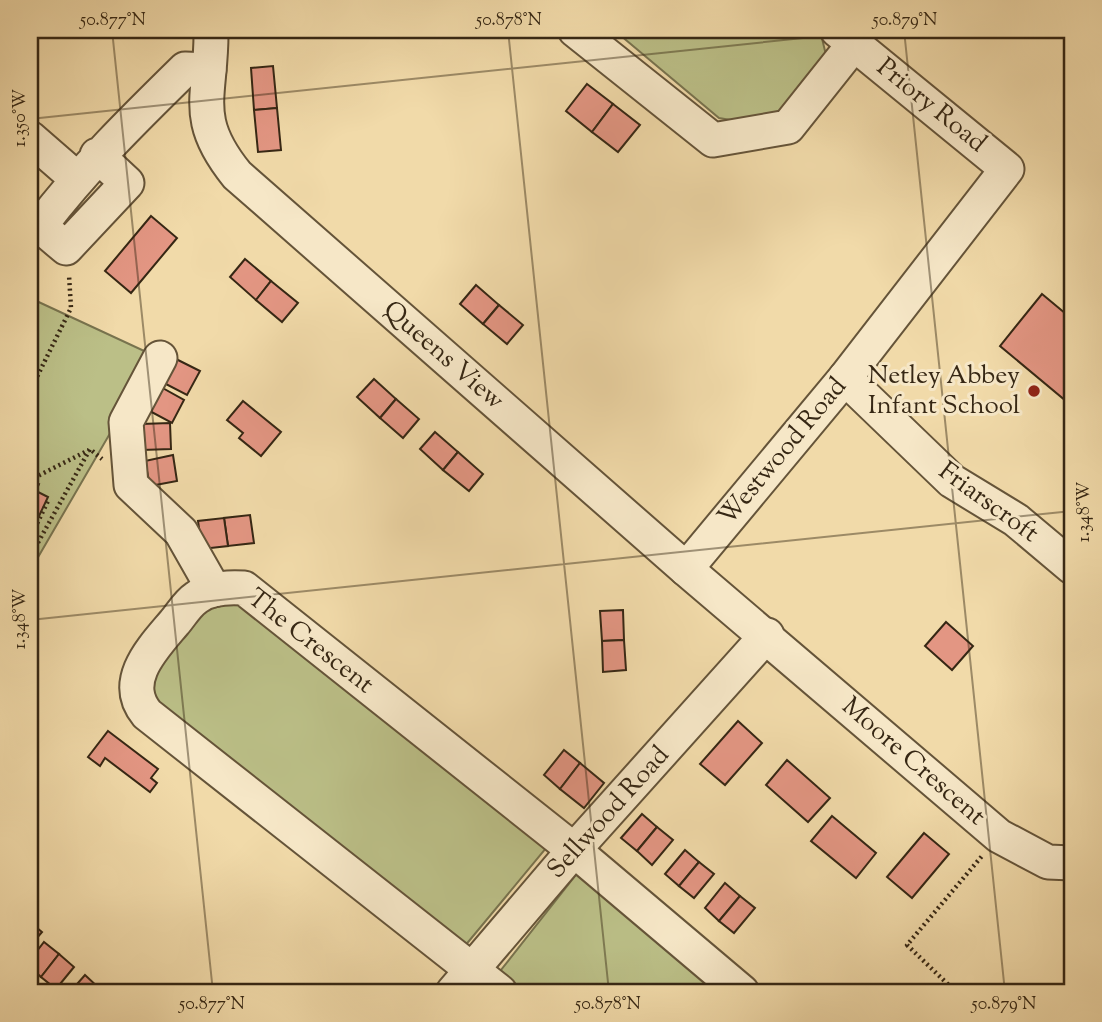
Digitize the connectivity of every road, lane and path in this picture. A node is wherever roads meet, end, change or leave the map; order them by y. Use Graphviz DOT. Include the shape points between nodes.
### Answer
graph roads {
  1 [pos="211,30"];
  2 [pos="575,30"];
  3 [pos="846,37"];
  4 [pos="209,70"];
  5 [pos="30,138"];
  6 [pos="87,167"];
  7 [pos="1007,169"];
  8 [pos="66,248"];
  9 [pos="160,358"];
  10 [pos="845,378"];
  11 [pos="30,393"];
  12 [pos="90,449"];
  13 [pos="32,478"];
  14 [pos="131,485"];
  15 [pos="48,501"];
  16 [pos="30,538"];
  17 [pos="30,557"];
  18 [pos="1072,567"];
  19 [pos="686,569"];
  20 [pos="214,590"];
  21 [pos="767,635"];
  22 [pos="999,836"];
  23 [pos="574,850"];
  24 [pos="1072,863"];
  25 [pos="463,981"];
  26 [pos="500,992"];
  27 [pos="742,992"];
  28 [pos="956,992"];
  1 -- 4 [label="street, Queens View"];
  2 -- 3 [label="street, Priory Road" via="713,140 788,127"];
  3 -- 7 [label="street, Priory Road"];
  4 -- 6 [label="street" via="186,69"];
  4 -- 19 [label="street, Queens View" via="207,123 217,150 237,175"];
  5 -- 6 [label="street"];
  6 -- 8 [label="street" via="40,226"];
  6 -- 8 [label="street" via="127,183"];
  7 -- 10 [label="street, Westwood Road"];
  8 -- 11 [label="path" via="71,308"];
  9 -- 14 [label="street" via="126,422"];
  10 -- 18 [label="street, Friarscroft" via="952,481 1016,520"];
  10 -- 19 [label="street, Westwood Road"];
  11 -- 13 [label="path"];
  12 -- 13 [label="path"];
  12 -- 14 [label="path"];
  12 -- 17 [label="path"];
  14 -- 20 [label="street" via="181,532"];
  15 -- 16 [label="path"];
  19 -- 21 [label="street, Queens View"];
  20 -- 23 [label="street, The Crescent" via="244,588"];
  20 -- 25 [label="street, The Crescent" via="196,597 142,662 139,705"];
  21 -- 22 [label="street, Moore Crescent"];
  21 -- 23 [label="street, Sellwood Road"];
  22 -- 24 [label="street, Moore Crescent" via="1048,862"];
  22 -- 28 [label="path" via="907,945"];
  23 -- 25 [label="street, Sellwood Road"];
  23 -- 27 [label="street, The Crescent"];
  25 -- 26 [label="street, The Crescent"];
}
